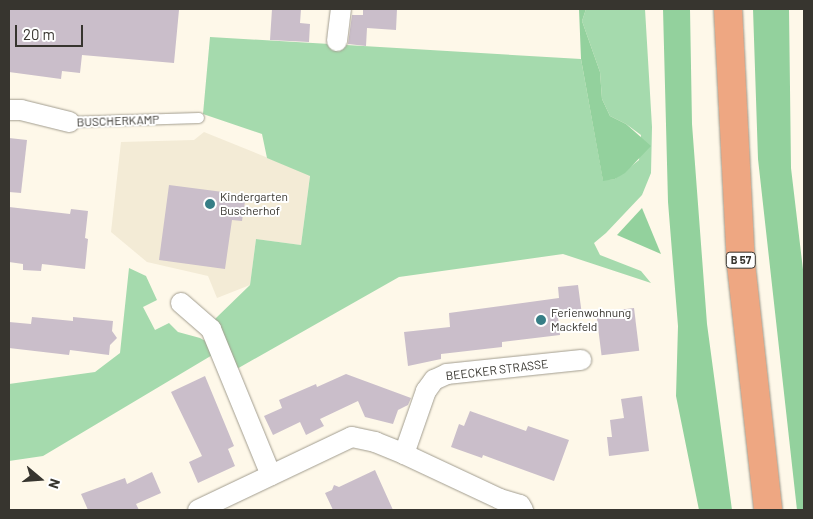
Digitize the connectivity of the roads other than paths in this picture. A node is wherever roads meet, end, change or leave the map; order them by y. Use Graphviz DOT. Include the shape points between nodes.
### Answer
graph roads {
  1 [pos="341,9"];
  2 [pos="728,9"];
  3 [pos="337,41"];
  4 [pos="9,110"];
  5 [pos="199,118"];
  6 [pos="70,122"];
  7 [pos="181,303"];
  8 [pos="581,360"];
  9 [pos="404,454"];
  10 [pos="271,475"];
  11 [pos="198,510"];
  12 [pos="523,510"];
  13 [pos="768,510"];
  1 -- 3 [label="street"];
  2 -- 13 [label="main road, B 57" via="741,264"];
  4 -- 6 [label="street, BUSCHERKAMP"];
  5 -- 6 [label="lane, BUSCHERKAMP"];
  7 -- 10 [label="street" via="211,329"];
  8 -- 9 [label="street, BEECKER STRASSE" via="447,374 434,380 426,391"];
  9 -- 10 [label="street" via="352,437"];
  9 -- 12 [label="street" via="520,505"];
  10 -- 11 [label="street"];
}
